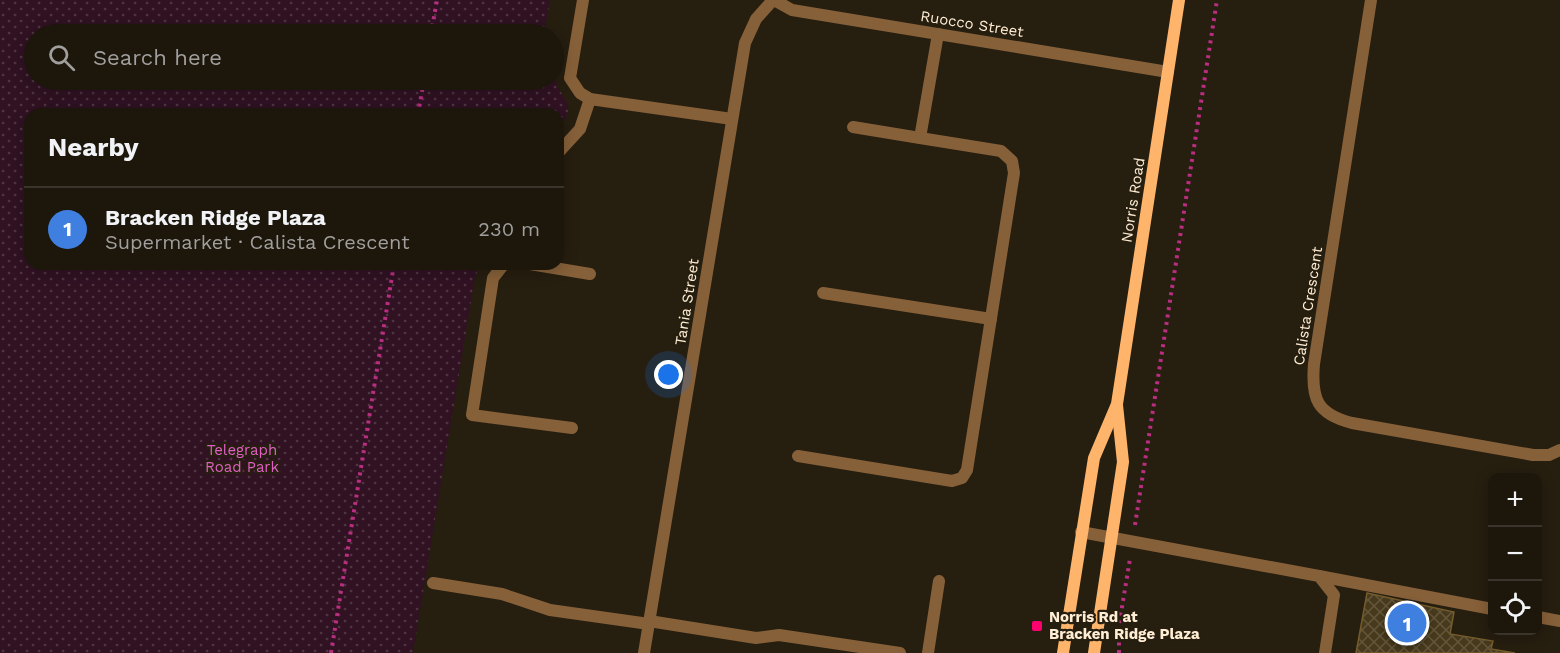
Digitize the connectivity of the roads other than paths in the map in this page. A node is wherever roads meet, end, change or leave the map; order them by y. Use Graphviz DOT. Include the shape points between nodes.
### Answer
graph roads {
  1 [pos="583,0"];
  2 [pos="774,0"];
  3 [pos="1179,0"];
  4 [pos="1371,0"];
  5 [pos="938,34"];
  6 [pos="1168,72"];
  7 [pos="590,99"];
  8 [pos="732,119"];
  9 [pos="853,127"];
  10 [pos="920,138"];
  11 [pos="564,146"];
  12 [pos="499,270"];
  13 [pos="564,270"];
  14 [pos="590,274"];
  15 [pos="823,293"];
  16 [pos="991,319"];
  17 [pos="1117,404"];
  18 [pos="572,428"];
  19 [pos="1559,452"];
  20 [pos="798,456"];
  21 [pos="1082,532"];
  22 [pos="1112,537"];
  23 [pos="1319,576"];
  24 [pos="939,580"];
  25 [pos="433,583"];
  26 [pos="1488,608"];
  27 [pos="1542,618"];
  28 [pos="1560,621"];
  29 [pos="649,623"];
  30 [pos="644,653"];
  31 [pos="900,653"];
  32 [pos="928,653"];
  33 [pos="1063,653"];
  34 [pos="1094,653"];
  35 [pos="1325,653"];
  1 -- 7 [label="street" via="570,78 580,93"];
  2 -- 5 [label="street, Ruocco Street" via="792,10"];
  2 -- 8 [label="street, Tania Street" via="756,19 745,43"];
  3 -- 6 [label="main road, Norris Road"];
  4 -- 19 [label="street, Calista Crescent" via="1314,364 1317,399 1328,415 1352,423 1533,455"];
  5 -- 6 [label="street, Ruocco Street"];
  5 -- 10 [label="street"];
  6 -- 17 [label="main road, Norris Road"];
  7 -- 8 [label="street"];
  7 -- 11 [label="street" via="580,129"];
  8 -- 29 [label="street, Tania Street"];
  9 -- 10 [label="street"];
  10 -- 16 [label="street" via="1001,151 1012,161 1014,173"];
  12 -- 18 [label="street" via="493,278 472,415"];
  13 -- 14 [label="street"];
  15 -- 16 [label="street"];
  16 -- 20 [label="street" via="967,470 962,478 952,481"];
  17 -- 21 [label="main road, Norris Road" via="1094,458"];
  17 -- 22 [label="main road, Norris Road" via="1123,462"];
  21 -- 22 [label="street"];
  21 -- 33 [label="main road, Norris Road"];
  22 -- 23 [label="street"];
  22 -- 34 [label="main road, Norris Road"];
  23 -- 26 [label="street"];
  23 -- 35 [label="street" via="1334,595"];
  24 -- 32 [label="street"];
  25 -- 29 [label="street" via="501,594 550,610"];
  27 -- 28 [label="street"];
  29 -- 30 [label="street, Tania Street"];
  29 -- 31 [label="street" via="756,638 779,635"];
}
